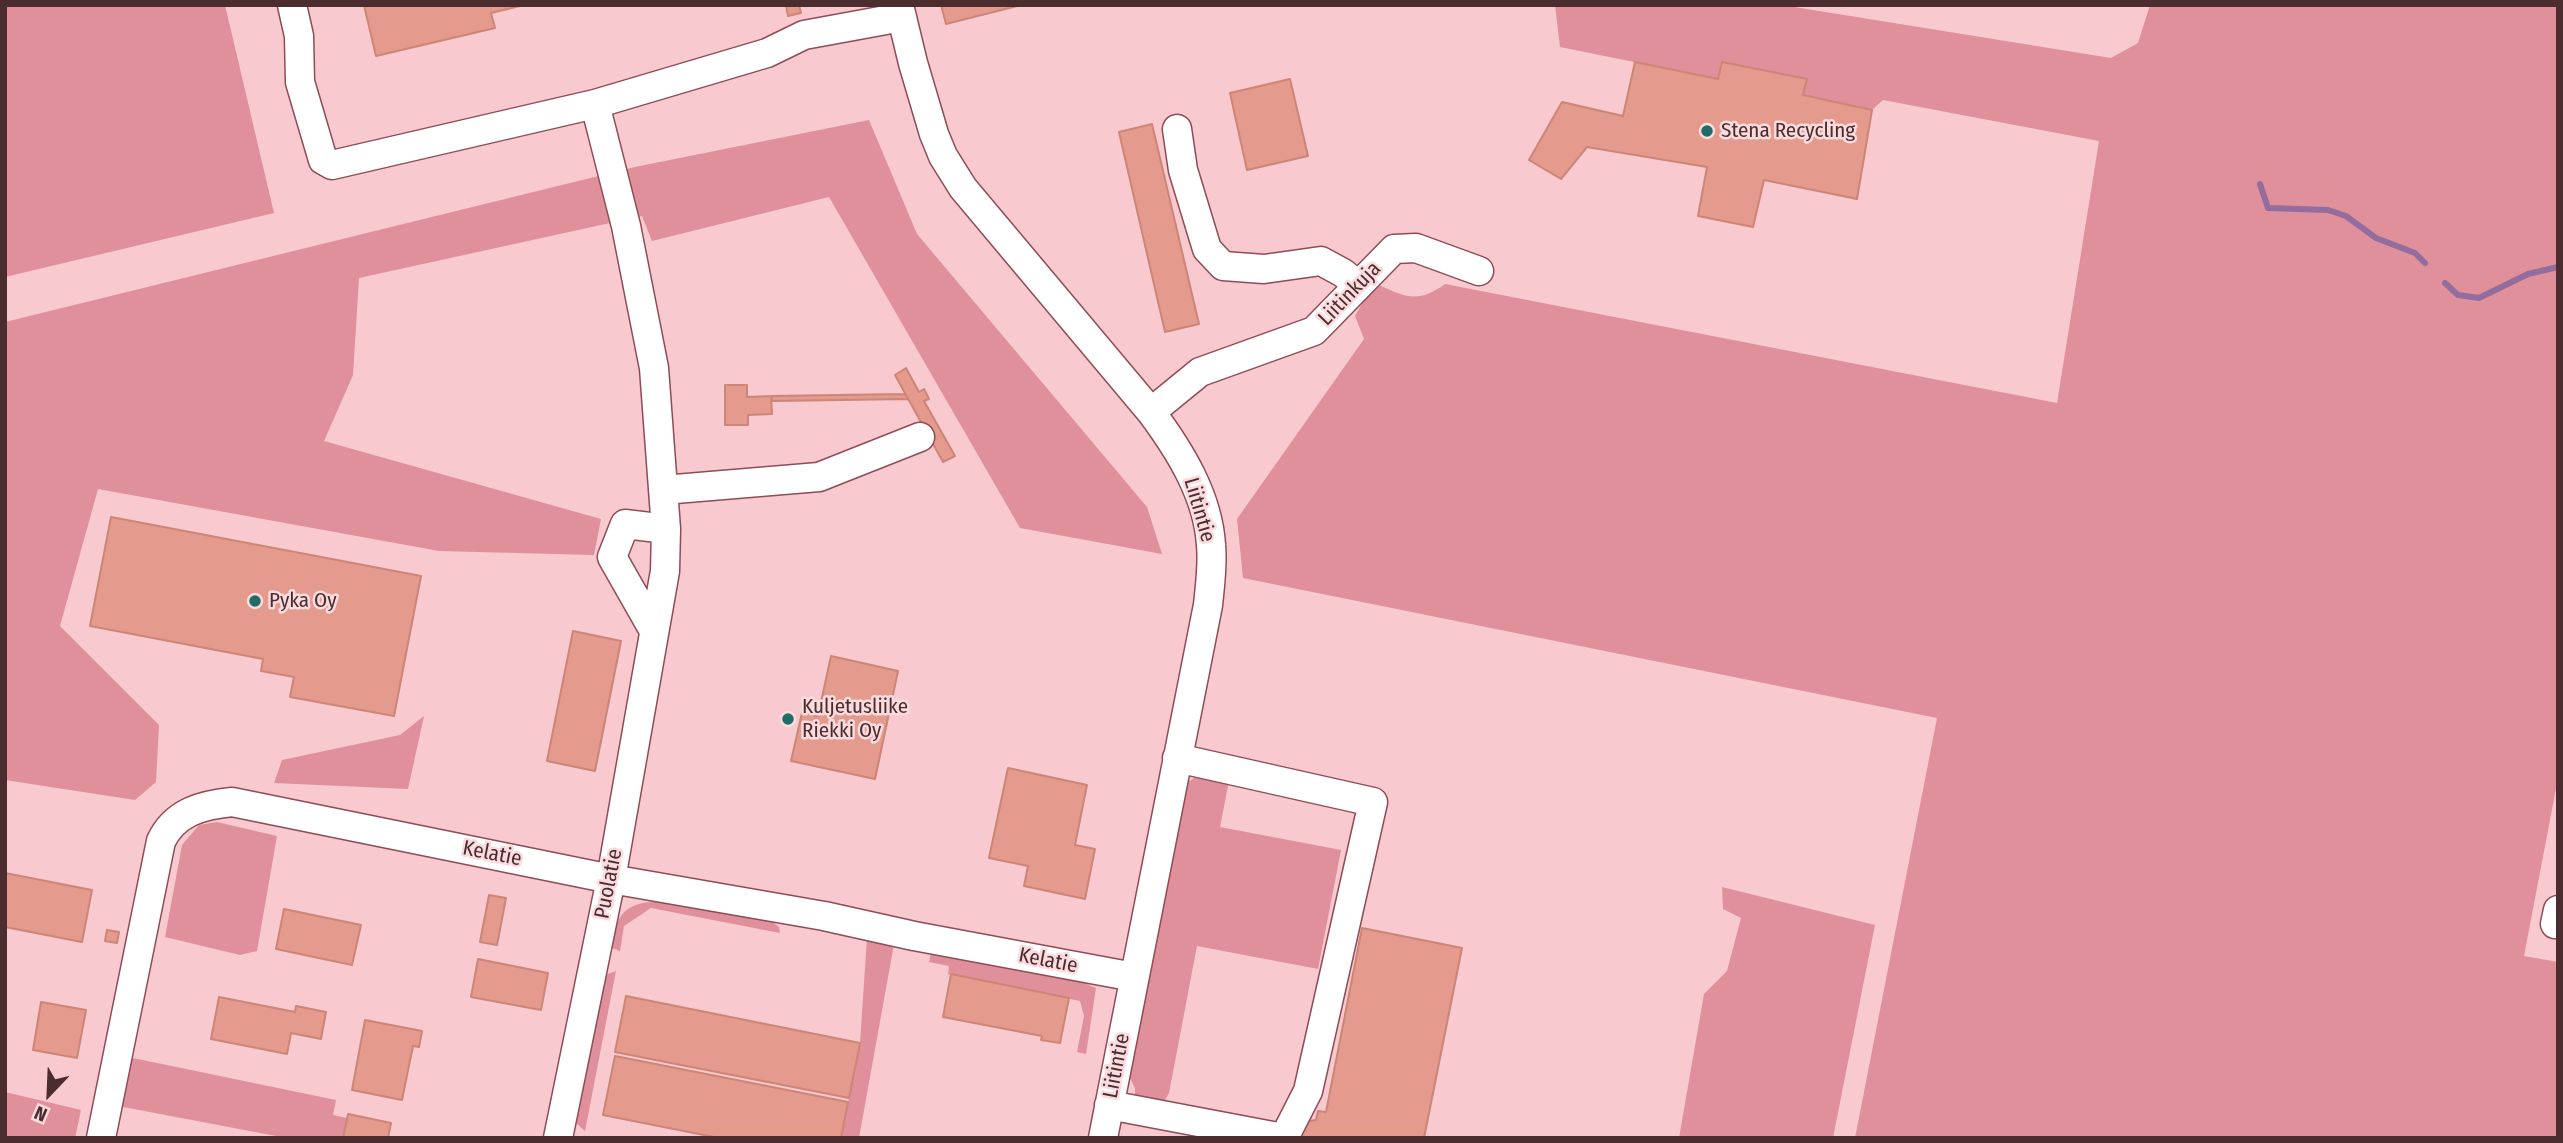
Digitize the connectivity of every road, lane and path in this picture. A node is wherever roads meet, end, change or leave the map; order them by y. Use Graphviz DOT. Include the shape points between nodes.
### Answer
graph roads {
  1 [pos="292,5"];
  2 [pos="901,11"];
  3 [pos="595,104"];
  4 [pos="1177,129"];
  5 [pos="1479,271"];
  6 [pos="1358,285"];
  7 [pos="1151,412"];
  8 [pos="920,438"];
  9 [pos="663,490"];
  10 [pos="666,529"];
  11 [pos="653,629"];
  12 [pos="1177,758"];
  13 [pos="611,878"];
  14 [pos="1134,977"];
  15 [pos="1109,1105"];
  16 [pos="101,1138"];
  17 [pos="558,1138"];
  18 [pos="1102,1138"];
  19 [pos="1284,1138"];
  1 -- 3 [label="street" via="299,36 300,82 323,160 332,165"];
  2 -- 3 [label="street" via="804,35 767,53"];
  2 -- 7 [label="street, Liitintie" via="943,156 963,188"];
  3 -- 9 [label="street, Puolatie" via="626,226 654,368"];
  4 -- 6 [label="street" via="1183,170 1207,249 1223,266 1264,269 1321,261"];
  5 -- 6 [label="street, Liitinkuja" via="1416,248 1394,249"];
  6 -- 7 [label="street, Liitinkuja" via="1314,331 1200,372"];
  7 -- 12 [label="street, Liitintie" via="1173,441 1196,487 1211,544 1208,605"];
  8 -- 9 [label="street" via="819,477"];
  9 -- 10 [label="street, Puolatie"];
  10 -- 11 [label="street, Puolatie"];
  10 -- 11 [label="street" via="625,524 612,558"];
  11 -- 13 [label="street, Puolatie"];
  12 -- 14 [label="street, Liitintie"];
  12 -- 19 [label="street" via="1373,802 1308,1091"];
  13 -- 14 [label="street, Kelatie"];
  13 -- 16 [label="street, Kelatie" via="232,802 194,809 166,829 157,854"];
  13 -- 17 [label="street, Puolatie"];
  14 -- 15 [label="street, Liitintie"];
  15 -- 18 [label="street, Liitintie"];
  15 -- 19 [label="street"];
}
